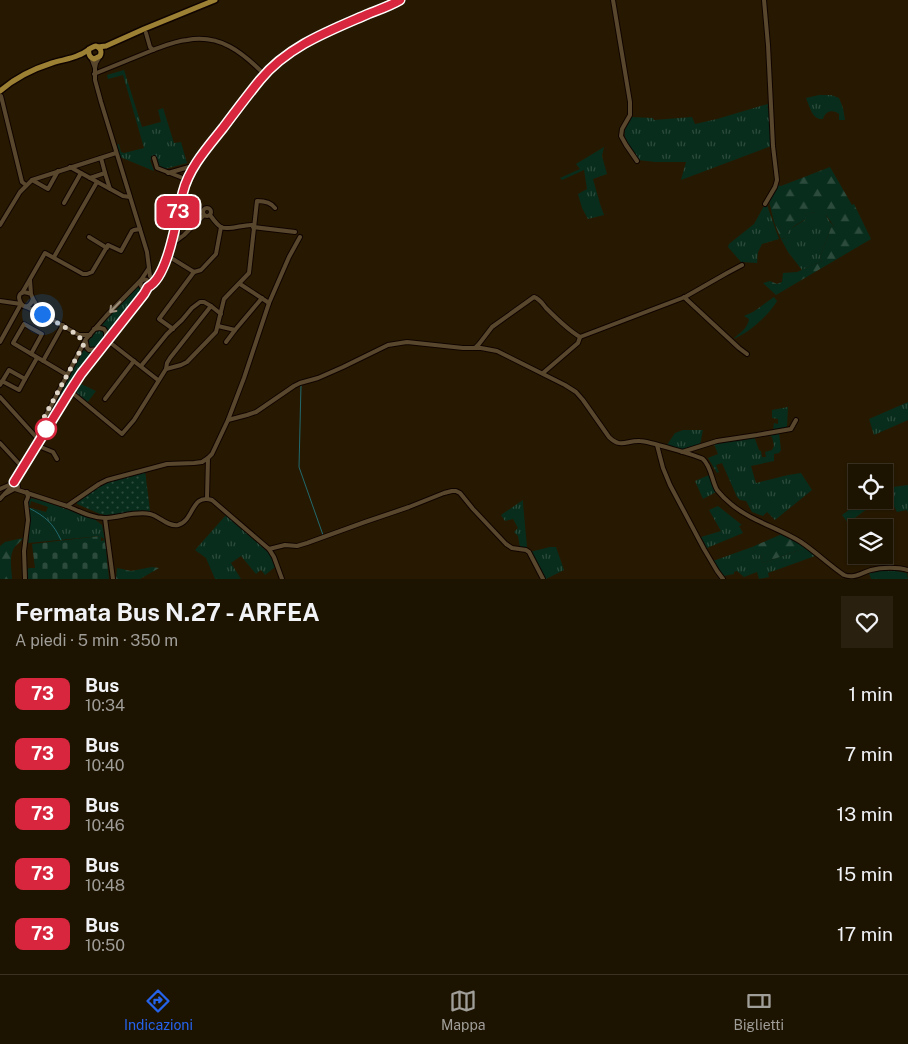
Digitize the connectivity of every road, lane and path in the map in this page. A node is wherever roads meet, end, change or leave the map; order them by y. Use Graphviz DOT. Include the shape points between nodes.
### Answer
graph roads {
  1 [pos="215,0"];
  2 [pos="400,0"];
  3 [pos="613,0"];
  4 [pos="764,0"];
  5 [pos="146,33"];
  6 [pos="114,43"];
  7 [pos="98,47"];
  8 [pos="89,49"];
  9 [pos="153,50"];
  10 [pos="78,56"];
  11 [pos="100,56"];
  12 [pos="91,57"];
  13 [pos="95,68"];
  14 [pos="94,74"];
  15 [pos="264,74"];
  16 [pos="1,94"];
  17 [pos="116,153"];
  18 [pos="101,158"];
  19 [pos="154,158"];
  20 [pos="637,161"];
  21 [pos="70,167"];
  22 [pos="189,167"];
  23 [pos="58,171"];
  24 [pos="168,172"];
  25 [pos="81,173"];
  26 [pos="105,173"];
  27 [pos="90,178"];
  28 [pos="32,180"];
  29 [pos="188,180"];
  30 [pos="97,182"];
  31 [pos="26,185"];
  32 [pos="110,189"];
  33 [pos="130,197"];
  34 [pos="64,203"];
  35 [pos="765,204"];
  36 [pos="275,208"];
  37 [pos="204,214"];
  38 [pos="210,215"];
  39 [pos="0,225"];
  40 [pos="253,226"];
  41 [pos="221,227"];
  42 [pos="140,229"];
  43 [pos="295,232"];
  44 [pos="175,233"];
  45 [pos="186,233"];
  46 [pos="300,237"];
  47 [pos="89,238"];
  48 [pos="177,239"];
  49 [pos="106,248"];
  50 [pos="170,251"];
  51 [pos="168,256"];
  52 [pos="54,258"];
  53 [pos="742,265"];
  54 [pos="150,267"];
  55 [pos="161,272"];
  56 [pos="194,272"];
  57 [pos="152,278"];
  58 [pos="30,279"];
  59 [pos="144,280"];
  60 [pos="240,284"];
  61 [pos="148,287"];
  62 [pos="30,294"];
  63 [pos="20,295"];
  64 [pos="684,297"];
  65 [pos="262,298"];
  66 [pos="33,299"];
  67 [pos="0,300"];
  68 [pos="10,302"];
  69 [pos="268,303"];
  70 [pos="22,305"];
  71 [pos="211,306"];
  72 [pos="42,314"];
  73 [pos="221,314"];
  74 [pos="63,326"];
  75 [pos="218,326"];
  76 [pos="94,329"];
  77 [pos="173,329"];
  78 [pos="234,330"];
  79 [pos="90,334"];
  80 [pos="78,335"];
  81 [pos="580,337"];
  82 [pos="107,338"];
  83 [pos="0,342"];
  84 [pos="85,342"];
  85 [pos="226,342"];
  86 [pos="102,347"];
  87 [pos="476,347"];
  88 [pos="31,354"];
  89 [pos="747,354"];
  90 [pos="37,358"];
  91 [pos="43,361"];
  92 [pos="134,361"];
  93 [pos="141,366"];
  94 [pos="166,369"];
  95 [pos="543,373"];
  96 [pos="67,375"];
  97 [pos="25,379"];
  98 [pos="158,380"];
  99 [pos="1,383"];
  100 [pos="70,391"];
  101 [pos="0,397"];
  102 [pos="105,399"];
  103 [pos="228,420"];
  104 [pos="796,420"];
  105 [pos="42,421"];
  106 [pos="26,425"];
  107 [pos="31,431"];
  108 [pos="38,432"];
  109 [pos="44,432"];
  110 [pos="37,438"];
  111 [pos="0,443"];
  112 [pos="36,445"];
  113 [pos="657,445"];
  114 [pos="682,452"];
  115 [pos="208,458"];
  116 [pos="57,459"];
  117 [pos="23,468"];
  118 [pos="14,485"];
  119 [pos="0,489"];
  120 [pos="27,492"];
  121 [pos="3,496"];
  122 [pos="207,498"];
  123 [pos="67,506"];
  124 [pos="106,518"];
  125 [pos="269,549"];
  126 [pos="908,570"];
  127 [pos="26,579"];
  128 [pos="113,579"];
  129 [pos="282,579"];
  130 [pos="542,579"];
  131 [pos="724,579"];
  1 -- 6 [label="main road"];
  2 -- 15 [label="street" via="313,39 282,58"];
  3 -- 20 [label="street" via="630,102 630,115 622,136"];
  4 -- 35 [label="street" via="777,180"];
  5 -- 9 [label="street"];
  6 -- 7 [label="main road"];
  6 -- 11 [label="main road"];
  7 -- 8 [label="main road"];
  7 -- 11 [label="main road"];
  8 -- 10 [label="main road"];
  8 -- 12 [label="main road"];
  9 -- 14 [label="street"];
  9 -- 15 [label="street" via="187,40 222,43 242,53"];
  10 -- 12 [label="main road"];
  10 -- 16 [label="main road" via="28,72 10,82"];
  11 -- 12 [label="main road"];
  11 -- 13 [label="street"];
  12 -- 13 [label="street"];
  13 -- 14 [label="street"];
  14 -- 17 [label="street"];
  15 -- 29 [label="street" via="204,152"];
  16 -- 31 [label="street" via="22,182"];
  17 -- 18 [label="street"];
  17 -- 33 [label="street"];
  18 -- 21 [label="street"];
  18 -- 26 [label="street"];
  19 -- 24 [label="street" via="157,168"];
  21 -- 23 [label="street"];
  21 -- 25 [label="street"];
  22 -- 24 [label="street"];
  23 -- 28 [label="street"];
  23 -- 28 [label="street" via="48,189"];
  24 -- 29 [label="street"];
  25 -- 27 [label="street"];
  25 -- 34 [label="street"];
  26 -- 27 [label="street"];
  26 -- 32 [label="street"];
  27 -- 30 [label="street"];
  28 -- 31 [label="street"];
  29 -- 44 [label="street"];
  30 -- 32 [label="street"];
  30 -- 52 [label="street"];
  31 -- 39 [label="street"];
  32 -- 33 [label="street"];
  33 -- 42 [label="street"];
  36 -- 40 [label="street" via="272,204 257,201"];
  37 -- 38 [label="street"];
  37 -- 38 [label="street" via="207,208 211,210"];
  37 -- 45 [label="street"];
  38 -- 41 [label="street"];
  40 -- 41 [label="street"];
  40 -- 43 [label="street"];
  40 -- 60 [label="street" via="249,273"];
  41 -- 56 [label="street" via="216,254 201,270"];
  42 -- 49 [label="street" via="132,231 121,252 109,245"];
  42 -- 54 [label="street"];
  44 -- 45 [label="street"];
  44 -- 48 [label="street"];
  44 -- 50 [label="street"];
  45 -- 48 [label="street"];
  46 -- 69 [label="street"];
  47 -- 49 [label="street"];
  48 -- 50 [label="street"];
  49 -- 52 [label="street" via="92,272 87,274"];
  50 -- 51 [label="street"];
  51 -- 55 [label="street"];
  51 -- 56 [label="street"];
  52 -- 58 [label="street" via="45,253"];
  53 -- 64 [label="street"];
  54 -- 57 [label="street"];
  54 -- 59 [label="street"];
  55 -- 57 [label="street"];
  55 -- 61 [label="street"];
  56 -- 77 [label="street" via="159,319"];
  57 -- 59 [label="street"];
  58 -- 62 [label="street"];
  58 -- 63 [label="street"];
  59 -- 61 [label="street" via="150,283"];
  59 -- 61 [label="street" via="140,284"];
  59 -- 76 [label="street, one-way"];
  60 -- 65 [label="street"];
  60 -- 73 [label="street" via="224,299"];
  61 -- 82 [label="street"];
  62 -- 63 [label="street"];
  62 -- 66 [label="street"];
  63 -- 68 [label="street"];
  63 -- 70 [label="street"];
  64 -- 81 [label="street"];
  64 -- 89 [label="street"];
  65 -- 69 [label="street"];
  65 -- 78 [label="street"];
  66 -- 70 [label="street" via="32,303"];
  66 -- 72 [label="street"];
  67 -- 68 [label="street"];
  68 -- 70 [label="street"];
  69 -- 103 [label="street"];
  70 -- 72 [label="street"];
  70 -- 83 [label="street"];
  71 -- 73 [label="street"];
  71 -- 77 [label="street" via="204,302 196,304"];
  71 -- 94 [label="street" via="170,358"];
  72 -- 74 [label="street"];
  73 -- 75 [label="street"];
  74 -- 80 [label="street"];
  74 -- 91 [label="street"];
  75 -- 78 [label="street"];
  75 -- 94 [label="street" via="187,362"];
  76 -- 79 [label="street"];
  76 -- 82 [label="street" via="104,329"];
  77 -- 93 [label="street"];
  78 -- 85 [label="street"];
  79 -- 80 [label="street"];
  79 -- 84 [label="street"];
  80 -- 84 [label="street"];
  81 -- 87 [label="street" via="534,297 492,327"];
  81 -- 95 [label="street" via="578,343"];
  82 -- 86 [label="street"];
  82 -- 92 [label="street"];
  84 -- 86 [label="street" via="88,350"];
  84 -- 96 [label="street"];
  86 -- 100 [label="street"];
  87 -- 95 [label="street" via="497,351"];
  87 -- 103 [label="street" via="407,342 388,345 344,367 294,386 256,412"];
  88 -- 88 [label="street" via="42,334 24,324 13,343"];
  88 -- 90 [label="street"];
  90 -- 91 [label="street"];
  90 -- 97 [label="street"];
  91 -- 96 [label="street"];
  92 -- 93 [label="street"];
  92 -- 102 [label="street"];
  93 -- 98 [label="street"];
  94 -- 98 [label="street"];
  95 -- 113 [label="street" via="566,384 576,393 613,442 640,441"];
  96 -- 105 [label="street"];
  97 -- 99 [label="street" via="18,390"];
  97 -- 99 [label="street" via="9,370"];
  98 -- 100 [label="street" via="122,434"];
  100 -- 109 [label="street"];
  101 -- 106 [label="street"];
  103 -- 115 [label="street"];
  104 -- 114 [label="street" via="791,429 717,441"];
  105 -- 106 [label="street" via="35,427"];
  105 -- 108 [label="street"];
  106 -- 107 [label="street"];
  107 -- 108 [label="street"];
  107 -- 110 [label="street"];
  108 -- 109 [label="street"];
  108 -- 110 [label="street"];
  109 -- 112 [label="street"];
  110 -- 112 [label="street"];
  111 -- 117 [label="street"];
  112 -- 116 [label="street" via="53,452"];
  112 -- 117 [label="street"];
  113 -- 114 [label="street"];
  113 -- 131 [label="street" via="670,485"];
  114 -- 126 [label="street" via="703,459 718,491 731,504 800,542 844,575 852,577 881,568"];
  115 -- 122 [label="street"];
  115 -- 123 [label="street" via="202,462 152,467 107,480"];
  117 -- 118 [label="street"];
  118 -- 119 [label="street"];
  118 -- 120 [label="street"];
  118 -- 121 [label="street"];
  119 -- 121 [label="street"];
  120 -- 123 [label="street"];
  120 -- 127 [label="street"];
  122 -- 124 [label="street" via="196,503 178,525 148,513"];
  122 -- 125 [label="street"];
  123 -- 124 [label="street"];
  124 -- 128 [label="street"];
  125 -- 129 [label="street"];
  125 -- 130 [label="street" via="307,543 456,491 506,544 529,552"];
}
